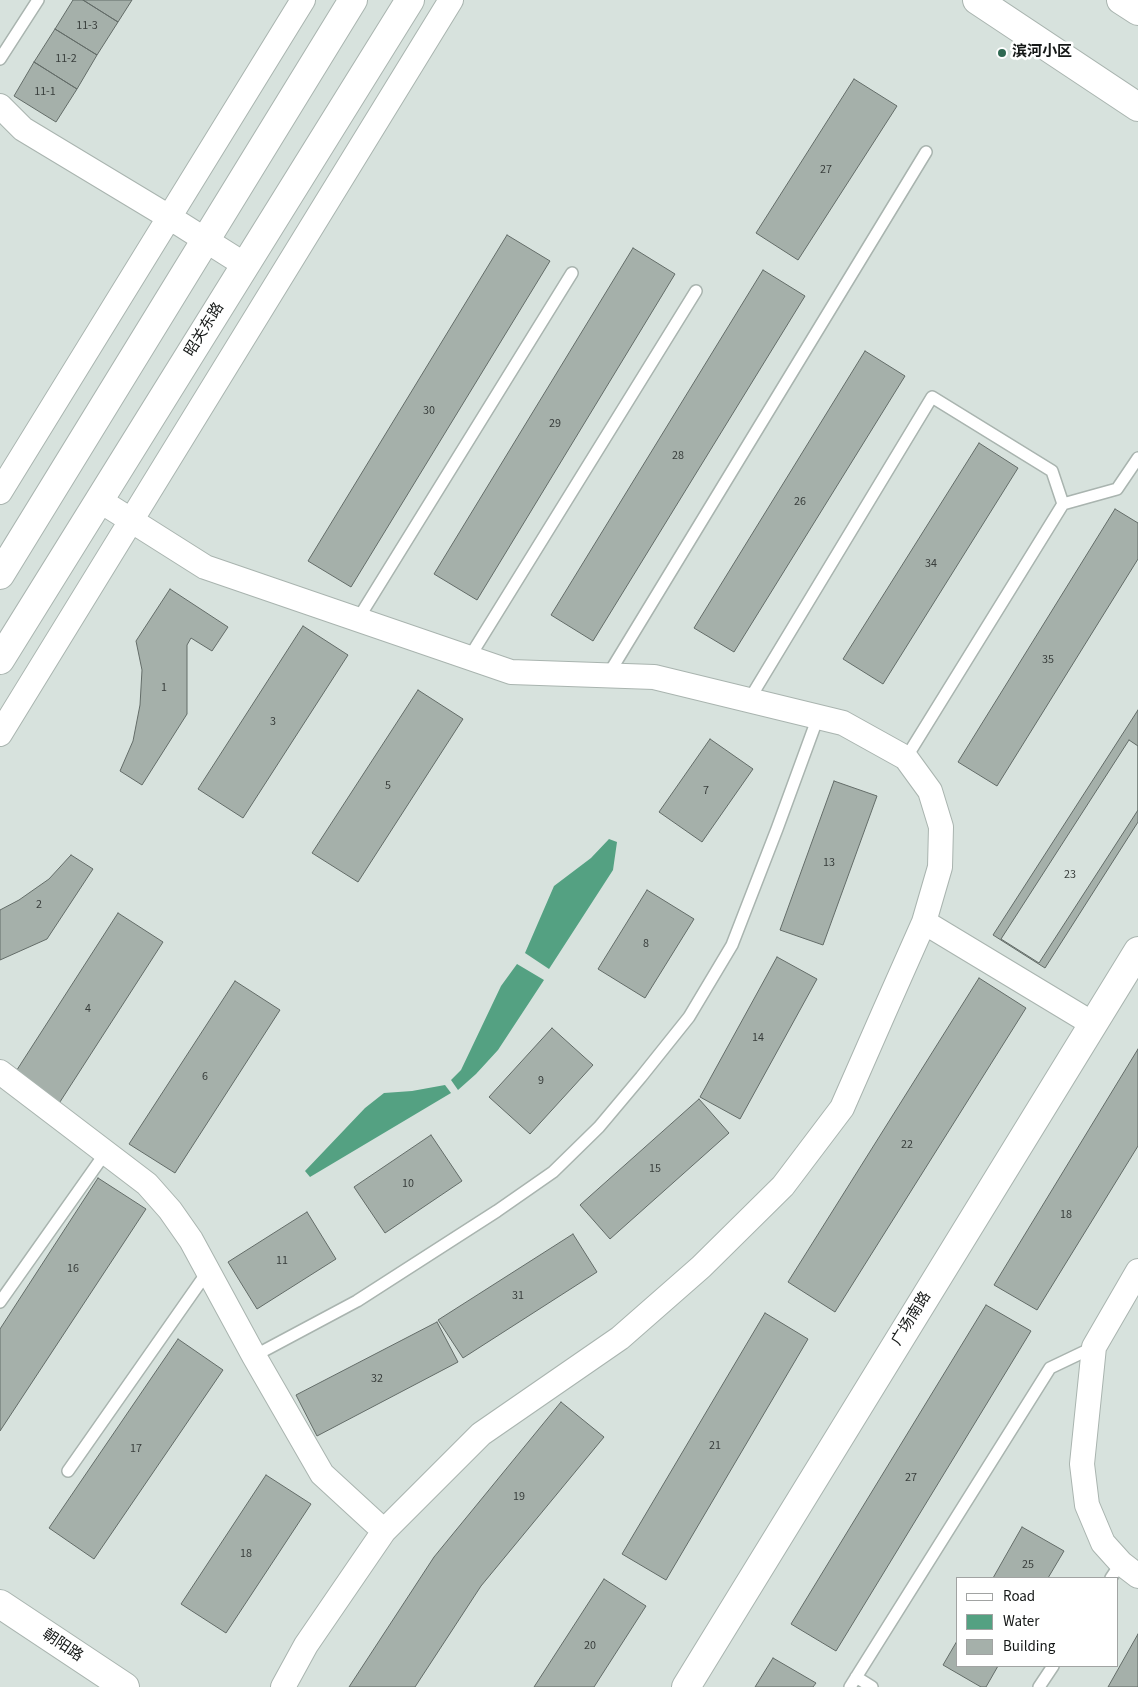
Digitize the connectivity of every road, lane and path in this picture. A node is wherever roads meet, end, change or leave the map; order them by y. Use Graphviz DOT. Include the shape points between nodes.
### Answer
graph roads {
  1 [pos="38,0"];
  2 [pos="302,0"];
  3 [pos="353,0"];
  4 [pos="410,0"];
  5 [pos="451,0"];
  6 [pos="976,0"];
  7 [pos="1121,0"];
  8 [pos="1138,11"];
  9 [pos="0,59"];
  10 [pos="0,106"];
  11 [pos="1138,106"];
  12 [pos="926,152"];
  13 [pos="169,217"];
  14 [pos="206,240"];
  15 [pos="245,265"];
  16 [pos="572,273"];
  17 [pos="696,291"];
  18 [pos="1138,458"];
  19 [pos="0,492"];
  20 [pos="99,500"];
  21 [pos="1063,504"];
  22 [pos="131,521"];
  23 [pos="0,575"];
  24 [pos="358,619"];
  25 [pos="469,658"];
  26 [pos="0,660"];
  27 [pos="608,675"];
  28 [pos="749,700"];
  29 [pos="818,716"];
  30 [pos="0,734"];
  31 [pos="906,758"];
  32 [pos="924,922"];
  33 [pos="1138,951"];
  34 [pos="1093,1024"];
  35 [pos="0,1072"];
  36 [pos="106,1152"];
  37 [pos="208,1271"];
  38 [pos="1138,1271"];
  39 [pos="0,1302"];
  40 [pos="1094,1347"];
  41 [pos="254,1356"];
  42 [pos="68,1471"];
  43 [pos="384,1531"];
  44 [pos="1123,1572"];
  45 [pos="0,1604"];
  46 [pos="1052,1667"];
  47 [pos="853,1682"];
  48 [pos="125,1687"];
  49 [pos="283,1687"];
  50 [pos="686,1687"];
  51 [pos="872,1687"];
  52 [pos="1039,1687"];
  1 -- 9 [label="lane"];
  2 -- 13 [label="street"];
  3 -- 14 [label="main road"];
  4 -- 15 [label="main road, 昭关东路"];
  5 -- 22 [label="street"];
  6 -- 11 [label="main road"];
  7 -- 8 [label="main road"];
  10 -- 13 [label="street" via="23,129"];
  12 -- 27 [label="lane"];
  13 -- 14 [label="street"];
  13 -- 19 [label="street"];
  14 -- 15 [label="street"];
  14 -- 23 [label="main road"];
  15 -- 20 [label="main road, 昭关东路"];
  16 -- 24 [label="lane"];
  17 -- 25 [label="lane"];
  18 -- 21 [label="lane" via="1117,489"];
  20 -- 22 [label="street"];
  20 -- 26 [label="main road, 昭关东路"];
  21 -- 28 [label="lane" via="1052,471 932,397"];
  21 -- 31 [label="lane"];
  22 -- 24 [label="street" via="205,567"];
  22 -- 30 [label="street"];
  24 -- 25 [label="street"];
  25 -- 27 [label="street" via="511,672"];
  27 -- 28 [label="street" via="654,677"];
  28 -- 29 [label="street"];
  29 -- 31 [label="street" via="843,723"];
  29 -- 41 [label="lane" via="732,945 689,1017 599,1127 553,1172 489,1217 357,1300"];
  31 -- 32 [label="street" via="930,791 941,827 940,868"];
  32 -- 34 [label="street"];
  32 -- 43 [label="street" via="842,1108 783,1186 701,1267 620,1338 481,1434"];
  33 -- 34 [label="main road, 广场南路"];
  34 -- 50 [label="main road, 广场南路"];
  35 -- 36 [label="street"];
  36 -- 37 [label="street" via="146,1184 170,1210"];
  36 -- 39 [label="lane"];
  37 -- 41 [label="street"];
  37 -- 42 [label="lane"];
  38 -- 40 [label="street"];
  40 -- 44 [label="street" via="1082,1464 1086,1505 1102,1543"];
  40 -- 47 [label="lane" via="1050,1368"];
  41 -- 43 [label="street" via="322,1474"];
  43 -- 49 [label="street" via="306,1645"];
  45 -- 48 [label="main road, 朝阳路"];
  46 -- 52 [label="lane"];
  47 -- 51 [label="lane"];
}
